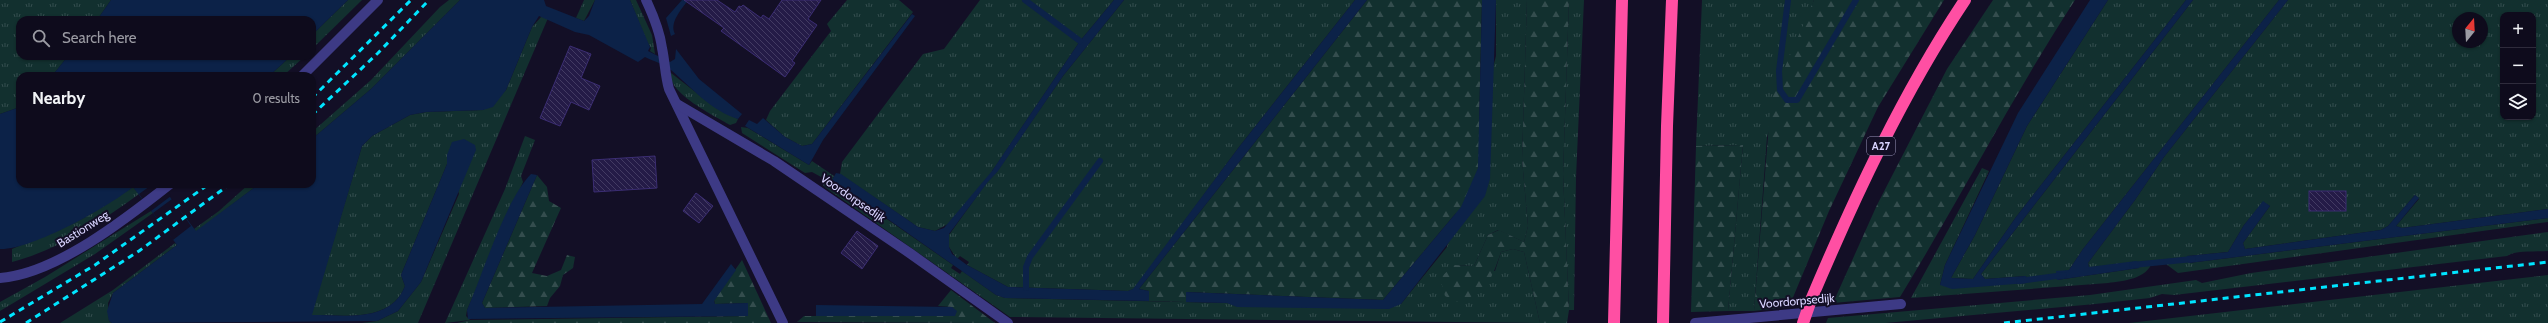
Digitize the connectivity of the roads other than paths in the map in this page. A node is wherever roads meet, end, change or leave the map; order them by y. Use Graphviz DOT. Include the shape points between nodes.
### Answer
graph roads {
  1 [pos="378,0"];
  2 [pos="646,0"];
  3 [pos="1622,0"];
  4 [pos="1672,0"];
  5 [pos="1965,0"];
  6 [pos="306,72"];
  7 [pos="677,104"];
  8 [pos="165,188"];
  9 [pos="0,278"];
  10 [pos="1901,304"];
  11 [pos="1663,319"];
  12 [pos="1614,320"];
  13 [pos="783,323"];
  14 [pos="1008,323"];
  15 [pos="1695,323"];
  16 [pos="1803,323"];
  1 -- 6 [label="street"];
  2 -- 7 [label="street" via="653,14 663,55 664,71"];
  3 -- 12 [label="highway"];
  4 -- 11 [label="highway" via="1666,126"];
  5 -- 16 [label="highway, A27, bridge" via="1940,37 1891,126 1846,218"];
  7 -- 13 [label="street"];
  7 -- 14 [label="street, Voordorpsedijk" via="780,165"];
  8 -- 9 [label="street, Bastionweg" via="108,229 55,262 14,277"];
  10 -- 15 [label="street, Voordorpsedijk"];
}
